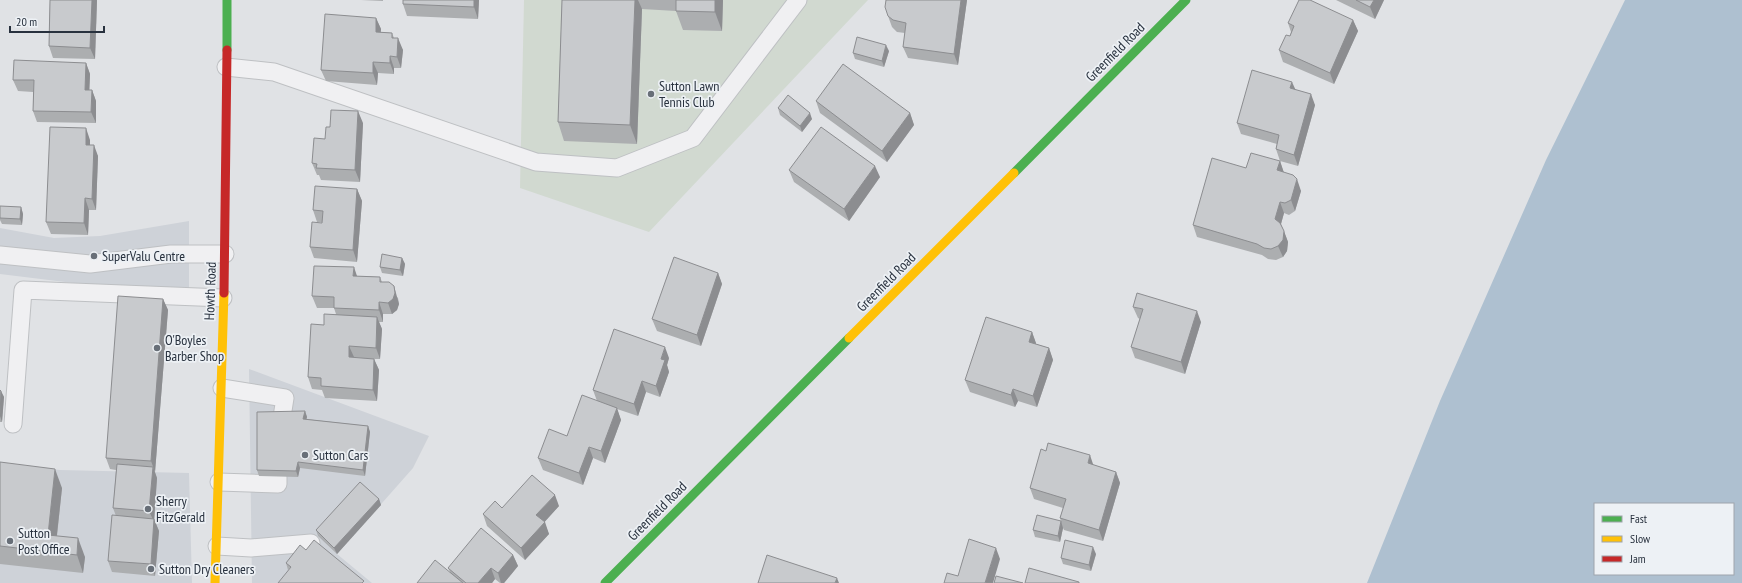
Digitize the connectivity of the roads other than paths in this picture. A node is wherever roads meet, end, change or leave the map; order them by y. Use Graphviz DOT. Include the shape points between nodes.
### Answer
graph roads {
  1 [pos="227,0"];
  2 [pos="798,0"];
  3 [pos="1186,0"];
  4 [pos="226,67"];
  5 [pos="225,254"];
  6 [pos="0,255"];
  7 [pos="223,298"];
  8 [pos="222,388"];
  9 [pos="282,417"];
  10 [pos="13,424"];
  11 [pos="278,477"];
  12 [pos="219,482"];
  13 [pos="311,543"];
  14 [pos="217,546"];
  15 [pos="215,583"];
  16 [pos="605,583"];
  1 -- 4 [label="main road, Howth Road"];
  2 -- 4 [label="lane" via="693,138 617,168 536,162 274,72"];
  3 -- 16 [label="main road, Greenfield Road"];
  4 -- 5 [label="main road, Howth Road"];
  5 -- 6 [label="lane" via="171,254 90,264"];
  5 -- 7 [label="main road, Howth Road"];
  7 -- 8 [label="main road, Howth Road"];
  7 -- 10 [label="lane" via="23,290"];
  8 -- 9 [label="lane" via="285,398"];
  8 -- 12 [label="main road, Howth Road"];
  11 -- 12 [label="lane" via="278,484"];
  12 -- 14 [label="main road, Howth Road"];
  13 -- 14 [label="lane" via="251,548"];
  14 -- 15 [label="main road, Howth Road"];
}
